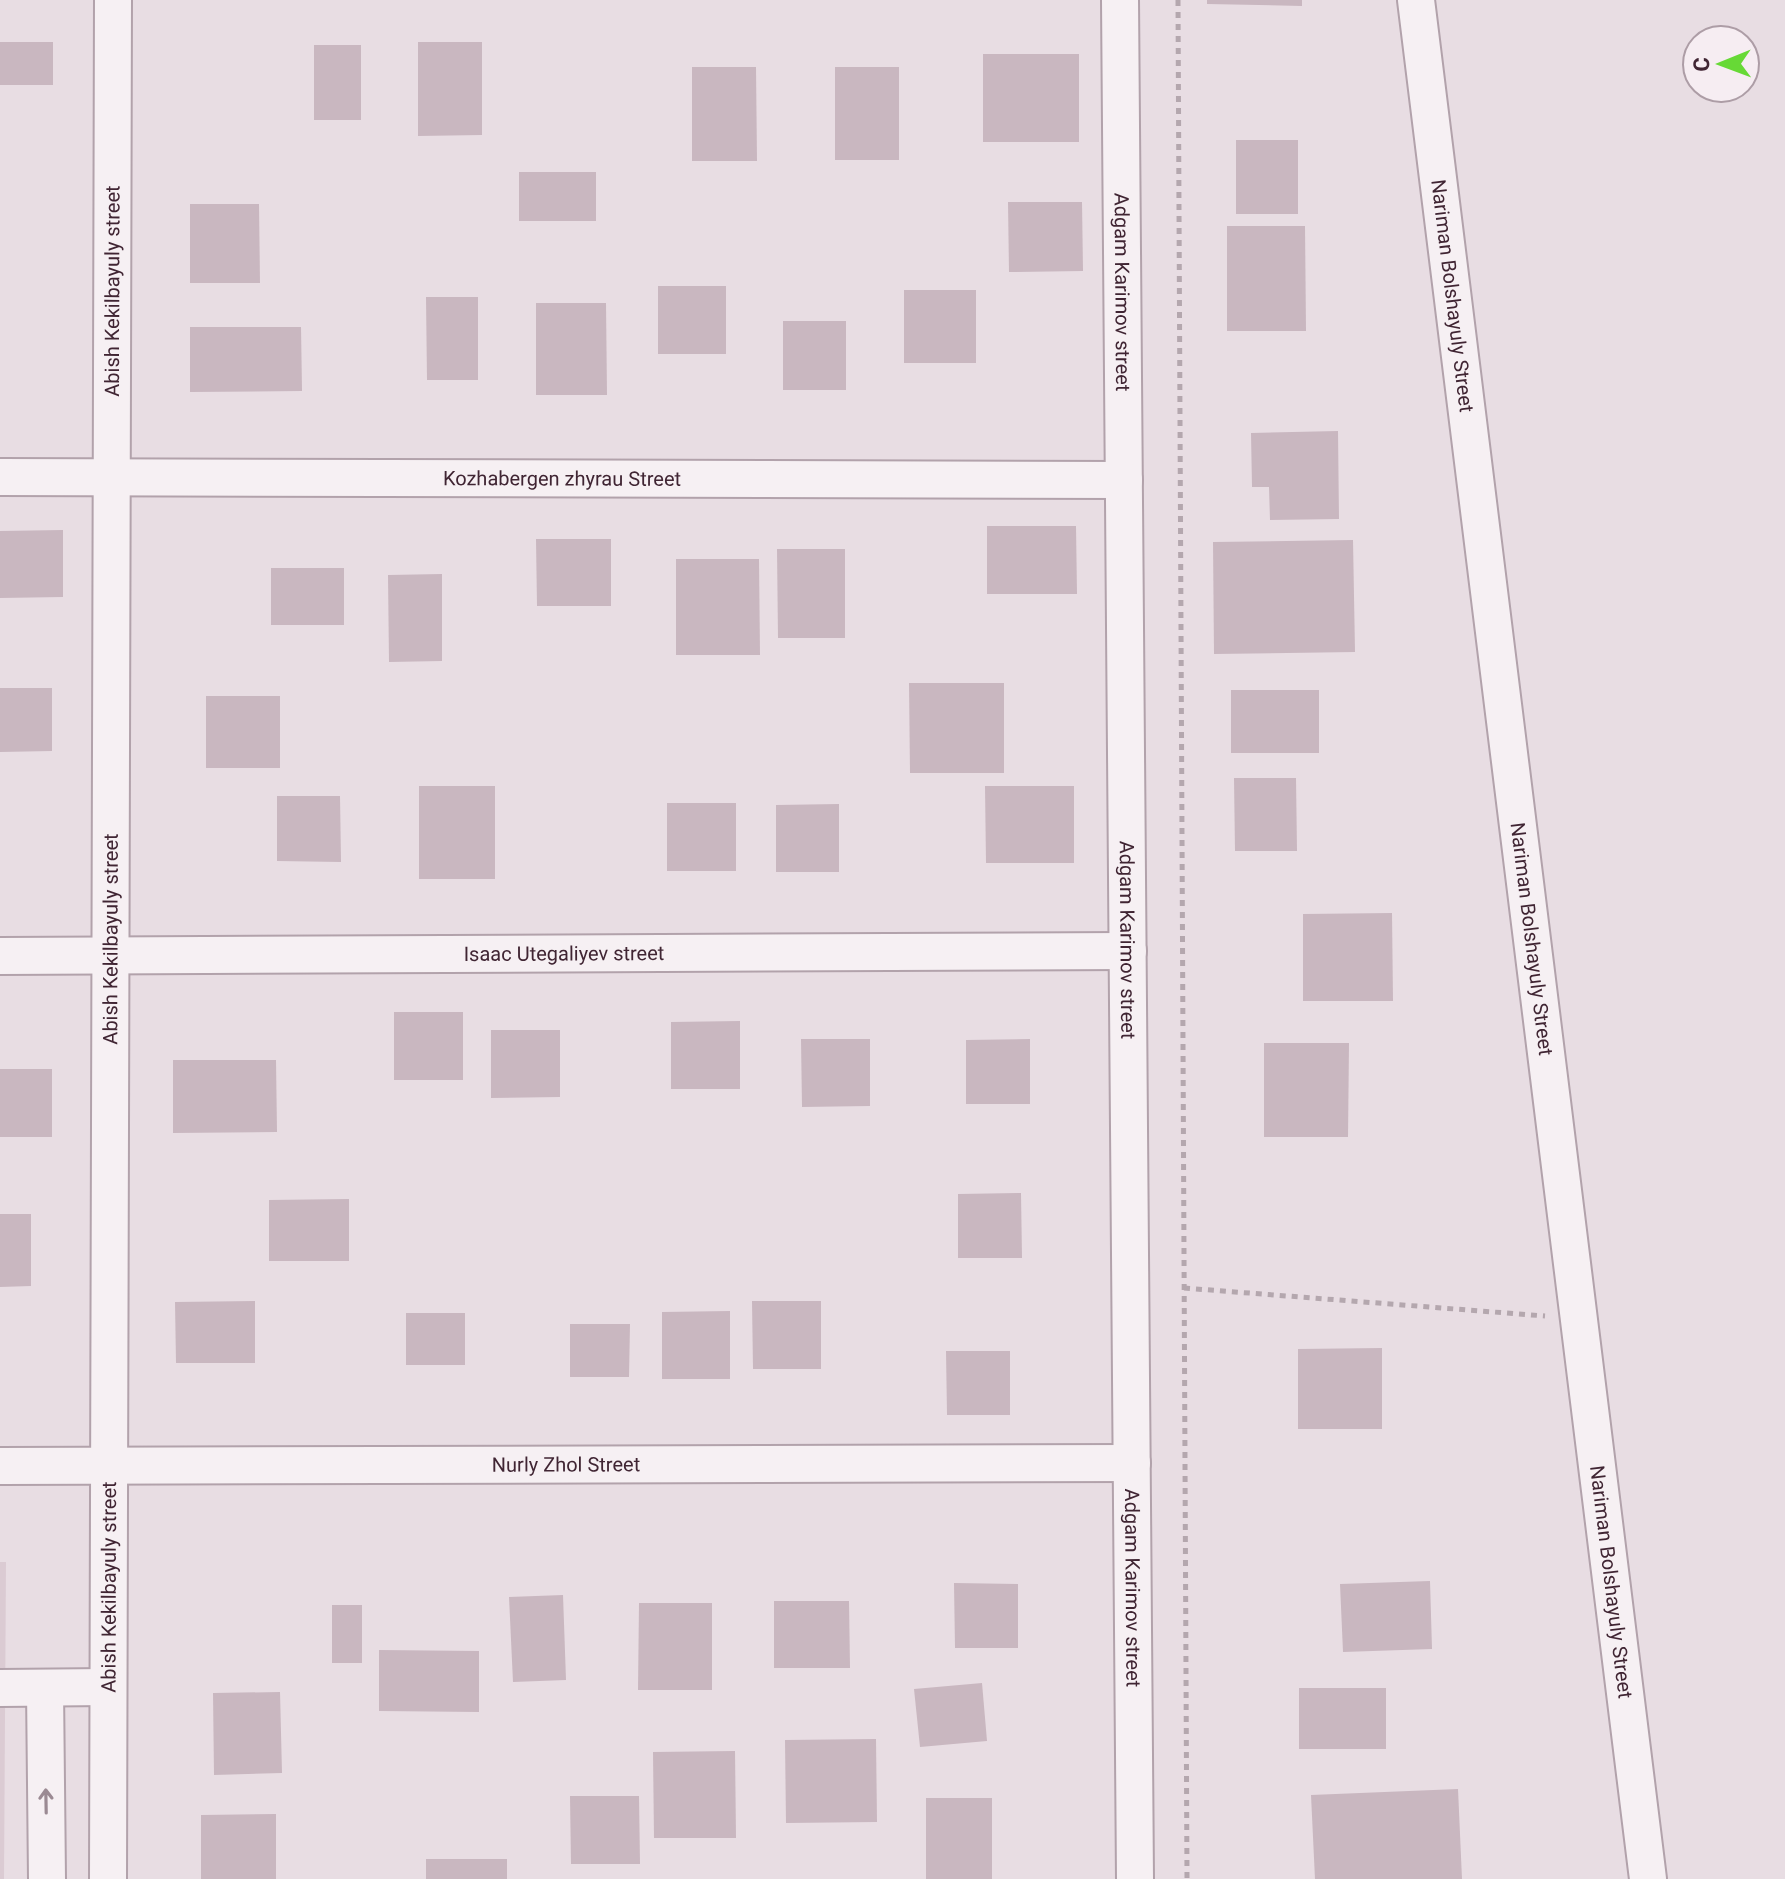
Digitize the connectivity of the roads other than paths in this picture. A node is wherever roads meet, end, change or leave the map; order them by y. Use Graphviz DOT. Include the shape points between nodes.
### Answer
graph roads {
  1 [pos="113,0"];
  2 [pos="1120,0"];
  3 [pos="1416,0"];
  4 [pos="0,477"];
  5 [pos="112,477"];
  6 [pos="1124,480"];
  7 [pos="1128,951"];
  8 [pos="110,955"];
  9 [pos="0,956"];
  10 [pos="1132,1463"];
  11 [pos="0,1466"];
  12 [pos="109,1466"];
  13 [pos="108,1687"];
  14 [pos="0,1688"];
  15 [pos="45,1688"];
  16 [pos="47,1879"];
  17 [pos="108,1879"];
  18 [pos="1135,1879"];
  19 [pos="1648,1879"];
  1 -- 5 [label="street, Abish Kekilbayuly street"];
  2 -- 6 [label="street, Adgam Karimov street"];
  3 -- 19 [label="street, Nariman Bolshayuly Street"];
  4 -- 5 [label="street, Kozhabergen zhyrau Street"];
  5 -- 6 [label="street, Kozhabergen zhyrau Street"];
  5 -- 8 [label="street, Abish Kekilbayuly street"];
  6 -- 7 [label="street, Adgam Karimov street"];
  7 -- 8 [label="street, Isaac Utegaliyev street"];
  7 -- 10 [label="street, Adgam Karimov street"];
  8 -- 9 [label="street, Isaac Utegaliyev street"];
  8 -- 12 [label="street, Abish Kekilbayuly street"];
  10 -- 12 [label="street, Nurly Zhol Street"];
  10 -- 18 [label="street, Adgam Karimov street"];
  11 -- 12 [label="street, Nurly Zhol Street"];
  12 -- 13 [label="street, Abish Kekilbayuly street"];
  13 -- 15 [label="street"];
  13 -- 17 [label="street, Abish Kekilbayuly street"];
  14 -- 15 [label="street"];
  16 -- 15 [label="street, one-way"];
}
